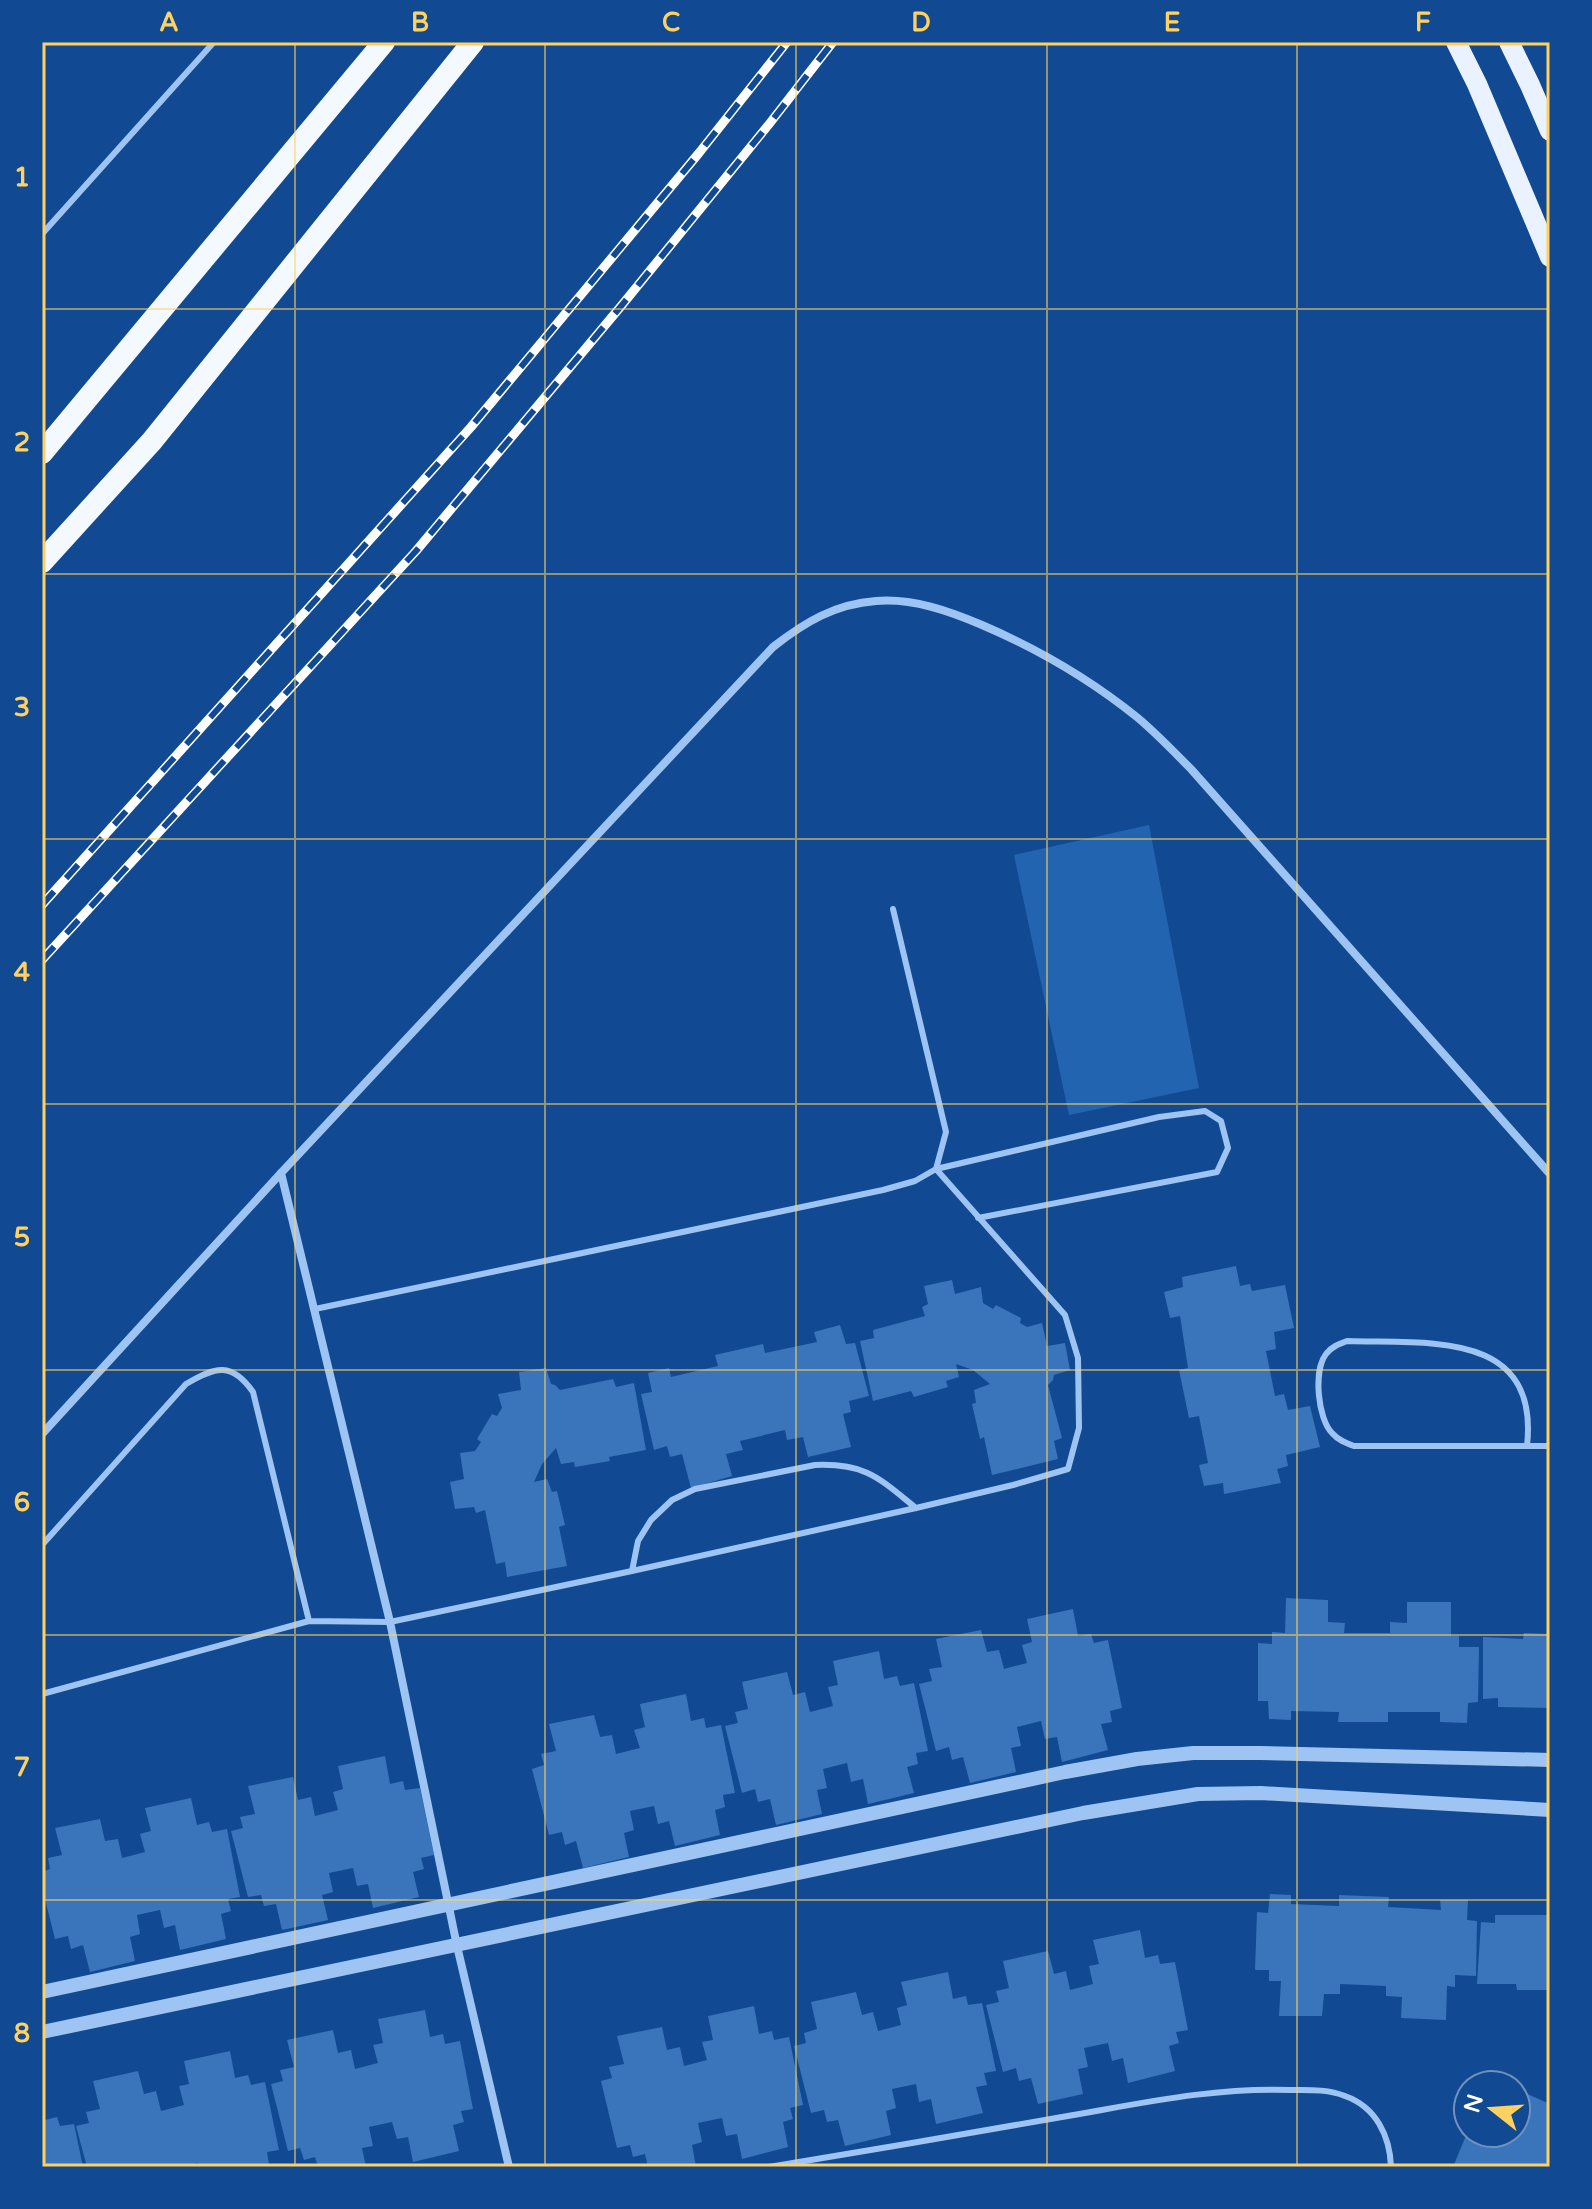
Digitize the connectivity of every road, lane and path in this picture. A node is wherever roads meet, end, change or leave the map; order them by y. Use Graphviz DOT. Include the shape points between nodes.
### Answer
graph roads {
  1 [pos="214,42"];
  2 [pos="384,42"];
  3 [pos="473,42"];
  4 [pos="1456,42"];
  5 [pos="1509,42"];
  6 [pos="1550,131"];
  7 [pos="42,234"];
  8 [pos="1550,257"];
  9 [pos="42,453"];
  10 [pos="42,562"];
  11 [pos="893,909"];
  12 [pos="936,1169"];
  13 [pos="281,1173"];
  14 [pos="1550,1174"];
  15 [pos="978,1218"];
  16 [pos="315,1309"];
  17 [pos="42,1434"];
  18 [pos="1527,1446"];
  19 [pos="1550,1446"];
  20 [pos="916,1508"];
  21 [pos="42,1545"];
  22 [pos="632,1571"];
  23 [pos="309,1621"];
  24 [pos="390,1622"];
  25 [pos="42,1694"];
  26 [pos="1550,1760"];
  27 [pos="1550,1810"];
  28 [pos="448,1905"];
  29 [pos="457,1946"];
  30 [pos="42,1992"];
  31 [pos="42,2032"];
  32 [pos="825,2158"];
  33 [pos="509,2167"];
  34 [pos="769,2167"];
  35 [pos="826,2167"];
  36 [pos="1391,2167"];
  1 -- 7 [label="lane"];
  2 -- 9 [label="highway"];
  3 -- 10 [label="highway" via="152,441"];
  4 -- 8 [label="main road"];
  5 -- 6 [label="main road"];
  11 -- 12 [label="lane" via="946,1132"];
  12 -- 15 [label="lane"];
  12 -- 15 [label="lane" via="1159,1117 1205,1111 1221,1121 1228,1148 1217,1172"];
  12 -- 16 [label="lane" via="883,1190"];
  13 -- 14 [label="street" via="773,647 804,623 839,608 877,601 941,610 1019,641 1082,676 1139,719 1191,769"];
  13 -- 16 [label="street"];
  13 -- 17 [label="street"];
  15 -- 20 [label="lane" via="1065,1315 1078,1358 1079,1428 1068,1469"];
  16 -- 24 [label="street"];
  18 -- 18 [label="lane" via="1527,1409 1512,1375 1467,1348 1347,1341 1336,1345 1321,1363 1324,1422 1331,1433 1354,1446"];
  18 -- 19 [label="lane"];
  20 -- 22 [label="lane"];
  20 -- 22 [label="lane" via="877,1476 834,1464 695,1489 672,1500 651,1520 638,1541"];
  21 -- 23 [label="lane" via="186,1384 206,1372 227,1370 242,1377 253,1392"];
  22 -- 24 [label="lane"];
  23 -- 24 [label="lane"];
  23 -- 25 [label="lane"];
  24 -- 28 [label="street"];
  26 -- 28 [label="street" via="1260,1753 1137,1759"];
  27 -- 29 [label="street" via="1198,1794 1083,1813"];
  28 -- 29 [label="street"];
  28 -- 30 [label="street"];
  29 -- 31 [label="street"];
  29 -- 33 [label="street"];
  32 -- 34 [label="lane"];
  32 -- 35 [label="lane"];
  32 -- 36 [label="lane" via="1197,2094 1281,2089 1346,2096 1366,2108 1382,2126"];
}
